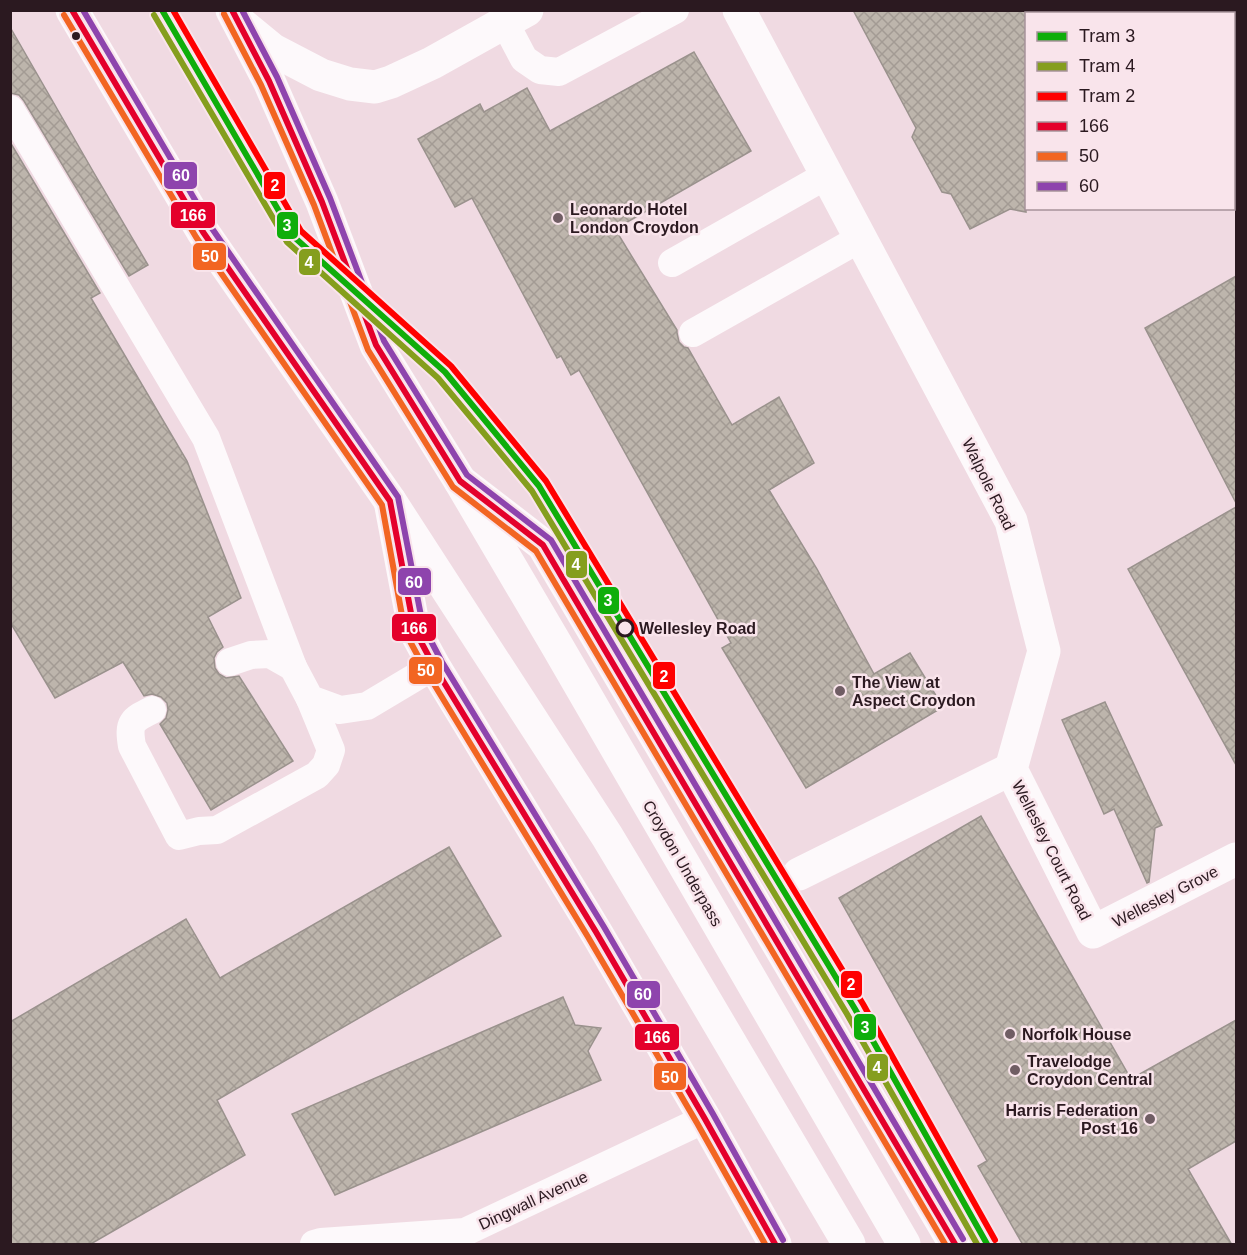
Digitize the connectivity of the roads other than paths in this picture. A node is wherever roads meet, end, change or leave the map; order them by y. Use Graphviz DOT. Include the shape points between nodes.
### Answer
graph roads {
  1 [pos="72,10"];
  2 [pos="675,10"];
  3 [pos="739,10"];
  4 [pos="236,16"];
  5 [pos="516,17"];
  6 [pos="10,110"];
  7 [pos="827,175"];
  8 [pos="861,238"];
  9 [pos="672,263"];
  10 [pos="693,333"];
  11 [pos="460,482"];
  12 [pos="390,501"];
  13 [pos="230,662"];
  14 [pos="434,666"];
  15 [pos="293,667"];
  16 [pos="310,699"];
  17 [pos="152,710"];
  18 [pos="1011,769"];
  19 [pos="1236,859"];
  20 [pos="799,874"];
  21 [pos="1093,932"];
  22 [pos="705,1119"];
  23 [pos="314,1245"];
  24 [pos="775,1245"];
  25 [pos="849,1245"];
  26 [pos="904,1245"];
  27 [pos="955,1245"];
  1 -- 12 [label="street" via="203,232"];
  2 -- 5 [label="lane" via="559,72 540,70 524,59"];
  3 -- 7 [label="street, Walpole Road"];
  4 -- 5 [label="street" via="273,50 321,75 375,87 432,63"];
  4 -- 11 [label="street" via="322,202 376,345"];
  6 -- 15 [label="lane" via="206,438"];
  7 -- 8 [label="street, Walpole Road"];
  7 -- 9 [label="lane"];
  8 -- 10 [label="lane"];
  8 -- 18 [label="street, Walpole Road" via="1011,521 1044,651"];
  11 -- 26 [label="street, Croydon Underpass"];
  11 -- 27 [label="street" via="543,545"];
  12 -- 14 [label="street" via="414,629"];
  12 -- 25 [label="street" via="607,836"];
  13 -- 15 [label="lane" via="270,654"];
  14 -- 16 [label="lane" via="367,706 339,710"];
  14 -- 22 [label="street"];
  15 -- 16 [label="lane"];
  16 -- 17 [label="lane" via="331,750 317,775 218,830 179,836 132,746 129,731 136,718"];
  18 -- 20 [label="street"];
  18 -- 21 [label="street, Wellesley Court Road"];
  19 -- 21 [label="street, Wellesley Grove"];
  22 -- 23 [label="lane, Dingwall Avenue" via="465,1232"];
  22 -- 24 [label="street"];
}
